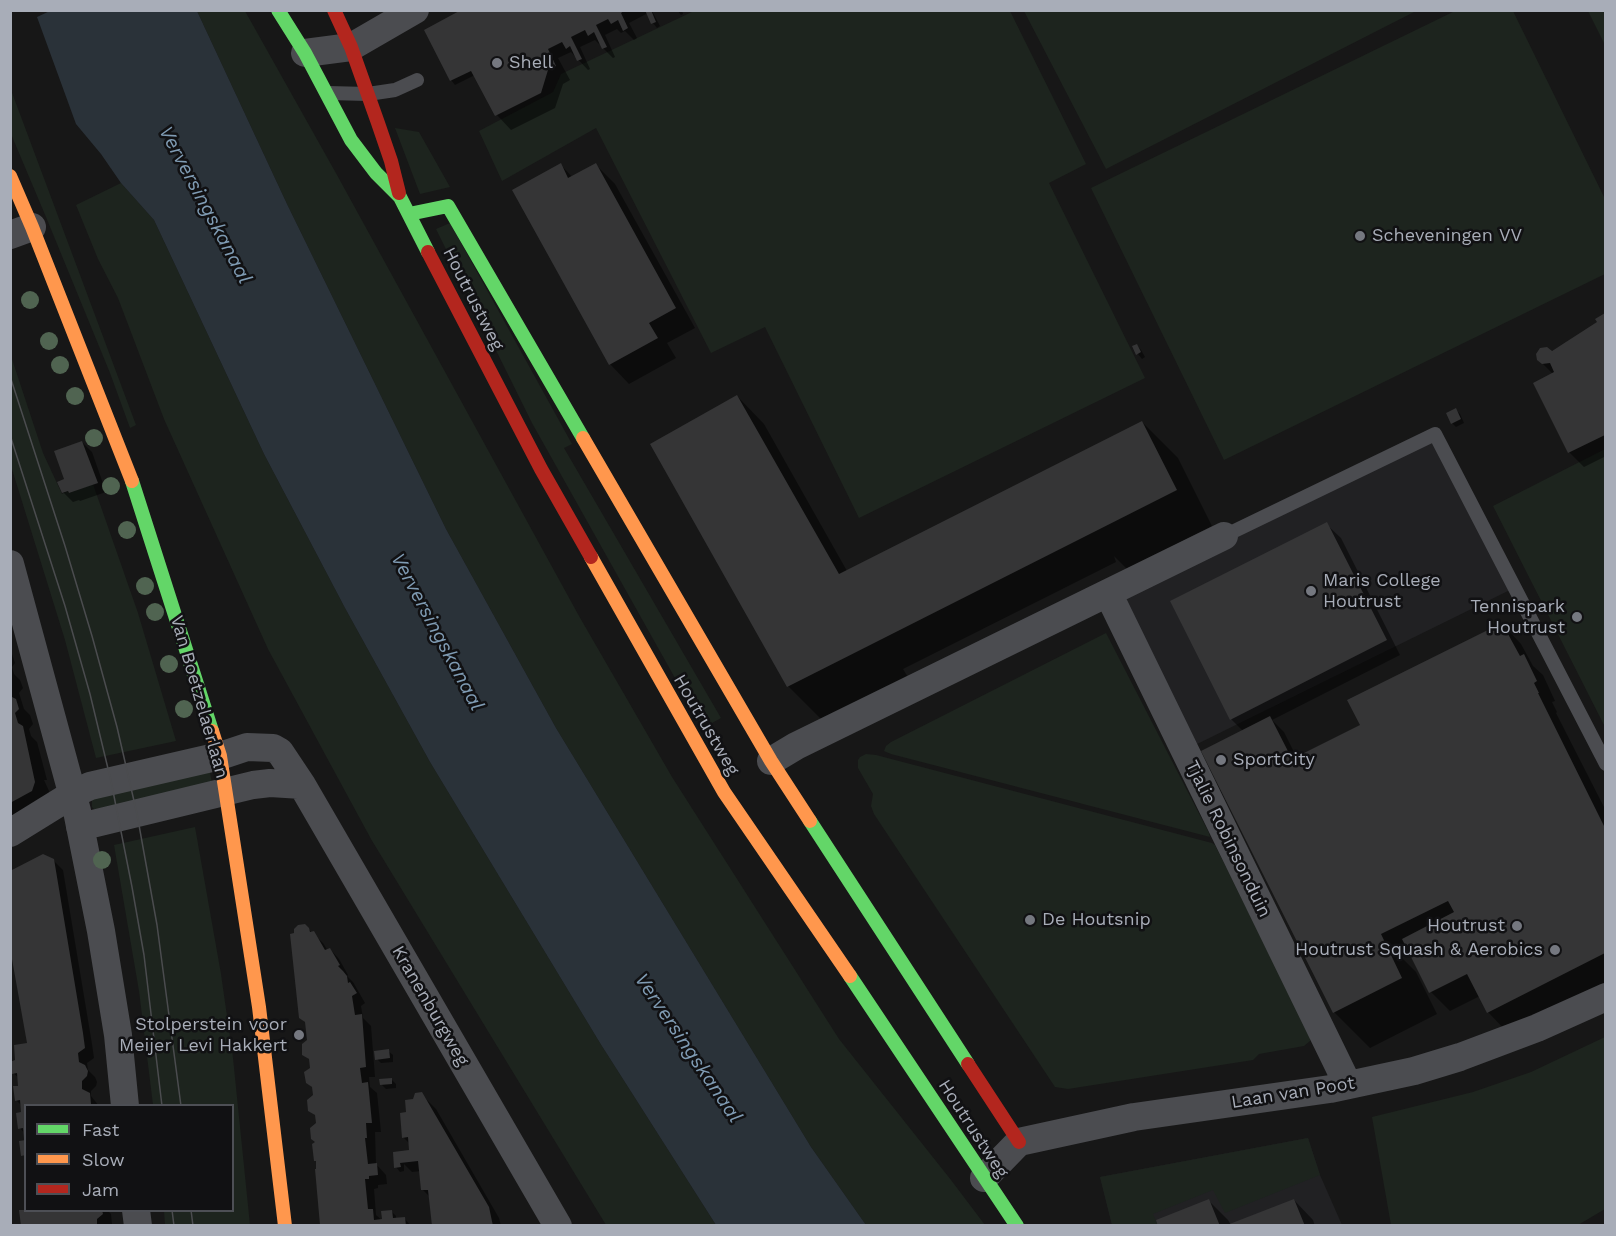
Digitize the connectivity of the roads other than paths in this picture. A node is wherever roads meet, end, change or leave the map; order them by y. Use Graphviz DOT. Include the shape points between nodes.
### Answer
graph roads {
  1 [pos="278,10"];
  2 [pos="415,10"];
  3 [pos="343,14"];
  4 [pos="351,47"];
  5 [pos="305,53"];
  6 [pos="417,80"];
  7 [pos="326,93"];
  8 [pos="368,94"];
  9 [pos="10,176"];
  10 [pos="400,197"];
  11 [pos="409,214"];
  12 [pos="21,231"];
  13 [pos="1224,536"];
  14 [pos="10,564"];
  15 [pos="1107,592"];
  16 [pos="220,756"];
  17 [pos="771,761"];
  18 [pos="1605,764"];
  19 [pos="302,785"];
  20 [pos="226,792"];
  21 [pos="73,794"];
  22 [pos="80,827"];
  23 [pos="10,833"];
  24 [pos="1605,997"];
  25 [pos="1348,1085"];
  26 [pos="125,1104"];
  27 [pos="1019,1142"];
  28 [pos="984,1178"];
  29 [pos="285,1226"];
  30 [pos="558,1226"];
  31 [pos="1017,1226"];
  1 -- 5 [label="street, Houtrustweg"];
  2 -- 4 [label="street"];
  3 -- 4 [label="street, Houtrustweg"];
  3 -- 5 [label="street"];
  4 -- 5 [label="street"];
  4 -- 8 [label="street, Houtrustweg"];
  5 -- 7 [label="street, Houtrustweg"];
  6 -- 8 [label="lane" via="395,90"];
  7 -- 8 [label="lane"];
  7 -- 10 [label="street, Houtrustweg" via="351,140"];
  8 -- 10 [label="street, Houtrustweg"];
  9 -- 12 [label="street, Van Boetzelaerlaan"];
  10 -- 11 [label="street, Houtrustweg"];
  11 -- 17 [label="street, Houtrustweg" via="448,206"];
  11 -- 28 [label="street, Houtrustweg" via="541,469 724,792"];
  12 -- 16 [label="street, Van Boetzelaerlaan" via="133,483"];
  13 -- 15 [label="street"];
  13 -- 18 [label="lane" via="1435,434"];
  14 -- 21 [label="street"];
  15 -- 17 [label="street"];
  15 -- 25 [label="street, Tjalie Robinsonduin"];
  16 -- 19 [label="street, Kranenburgweg" via="247,747 273,748 280,752"];
  16 -- 20 [label="street, Van Boetzelaerlaan"];
  16 -- 21 [label="street, Kranenburgweg" via="90,786"];
  17 -- 27 [label="street, Houtrustweg"];
  19 -- 20 [label="street" via="261,784"];
  19 -- 30 [label="street, Kranenburgweg"];
  20 -- 22 [label="street"];
  20 -- 29 [label="street, Van Boetzelaerlaan" via="259,1007"];
  21 -- 22 [label="street"];
  21 -- 23 [label="street, Kranenburgweg"];
  22 -- 26 [label="street" via="118,1035"];
  24 -- 25 [label="street, Laan van Poot" via="1460,1057"];
  25 -- 27 [label="street, Laan van Poot" via="1134,1118"];
  27 -- 28 [label="street"];
  28 -- 31 [label="street, Houtrustweg"];
}
